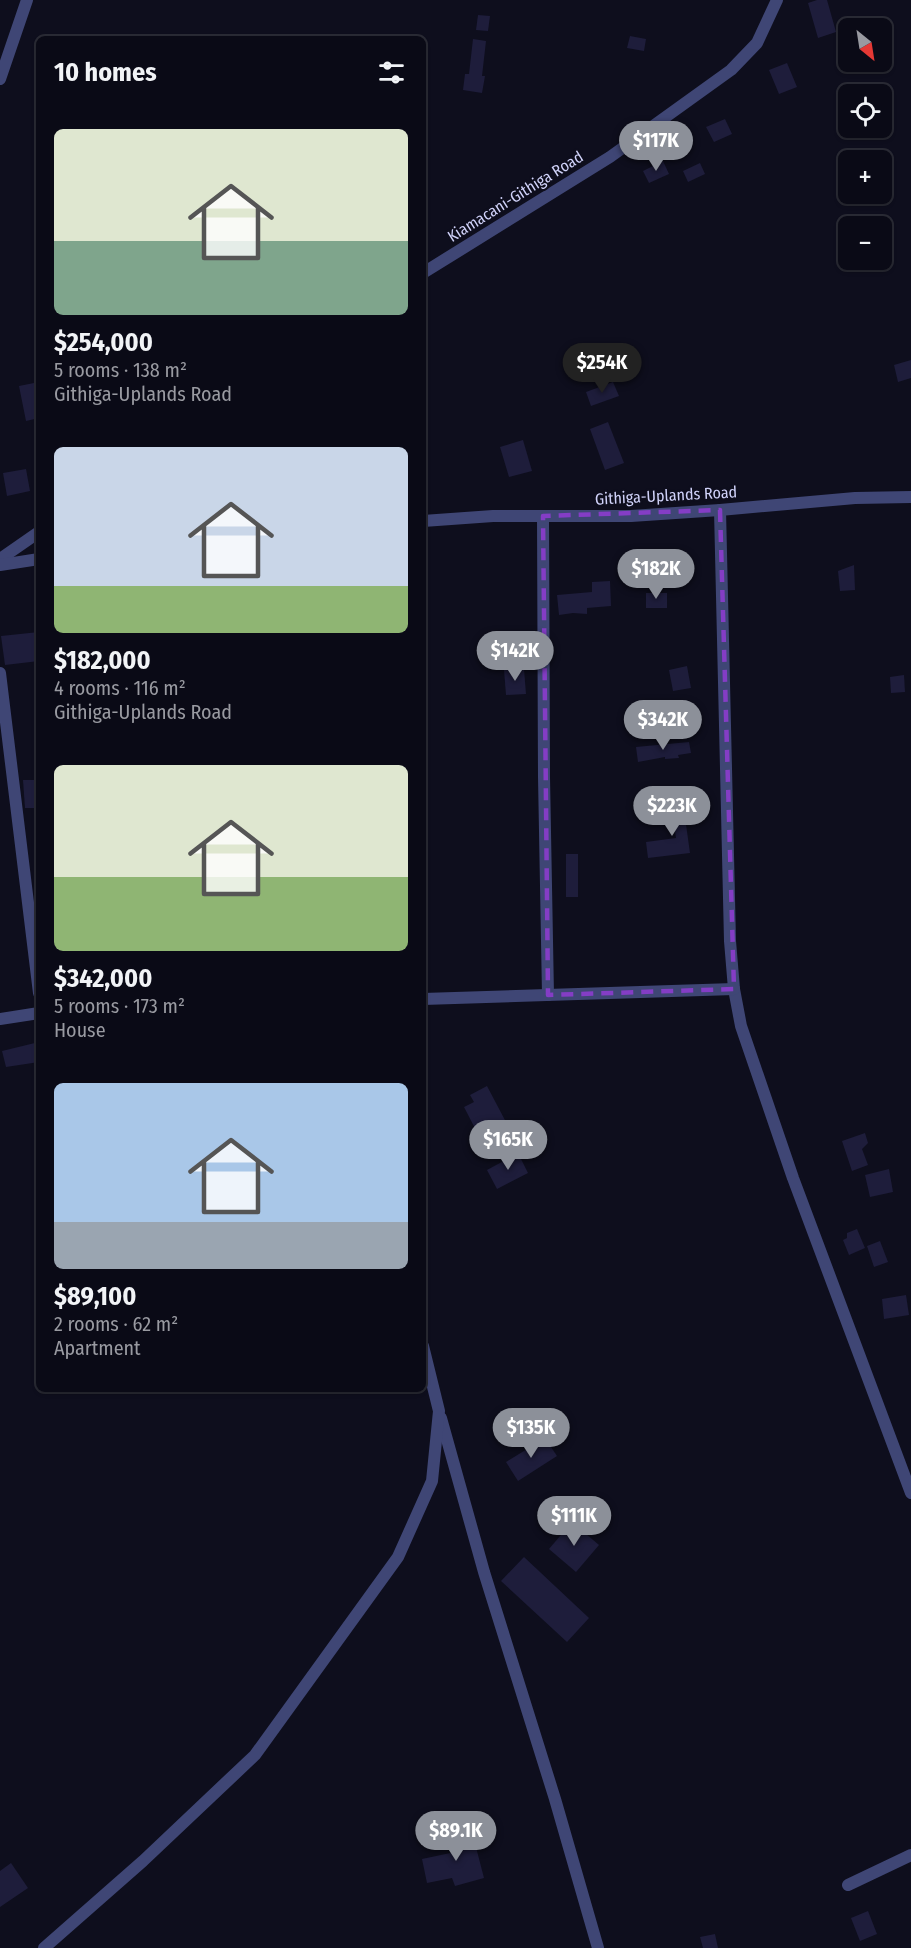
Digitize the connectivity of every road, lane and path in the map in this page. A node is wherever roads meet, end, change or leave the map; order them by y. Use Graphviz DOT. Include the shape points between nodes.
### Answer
graph roads {
  1 [pos="27,0"];
  2 [pos="777,0"];
  3 [pos="0,79"];
  4 [pos="426,271"];
  5 [pos="911,497"];
  6 [pos="720,510"];
  7 [pos="543,516"];
  8 [pos="426,521"];
  9 [pos="36,534"];
  10 [pos="0,559"];
  11 [pos="36,559"];
  12 [pos="0,565"];
  13 [pos="0,673"];
  14 [pos="36,968"];
  15 [pos="734,989"];
  16 [pos="548,995"];
  17 [pos="426,999"];
  18 [pos="36,1014"];
  19 [pos="1,1020"];
  20 [pos="426,1358"];
  21 [pos="439,1411"];
  22 [pos="911,1493"];
  23 [pos="911,1855"];
  24 [pos="848,1885"];
  25 [pos="44,1948"];
  26 [pos="598,1948"];
  1 -- 3 [label="street"];
  2 -- 4 [label="street, Kiamacani-Githiga Road" via="757,43 731,70 610,157"];
  5 -- 6 [label="street, Githiga-Uplands Road"];
  6 -- 7 [label="street, Githiga-Uplands Road" via="632,516"];
  6 -- 15 [label="street"];
  7 -- 8 [label="street, Githiga-Uplands Road"];
  7 -- 16 [label="street"];
  9 -- 10 [label="street"];
  11 -- 12 [label="street"];
  13 -- 14 [label="street"];
  15 -- 16 [label="street"];
  15 -- 22 [label="street" via="741,1026 793,1178"];
  16 -- 17 [label="street"];
  18 -- 19 [label="street"];
  20 -- 21 [label="street"];
  21 -- 25 [label="street" via="432,1481 398,1557 255,1755"];
  21 -- 26 [label="street"];
  23 -- 24 [label="street"];
}
